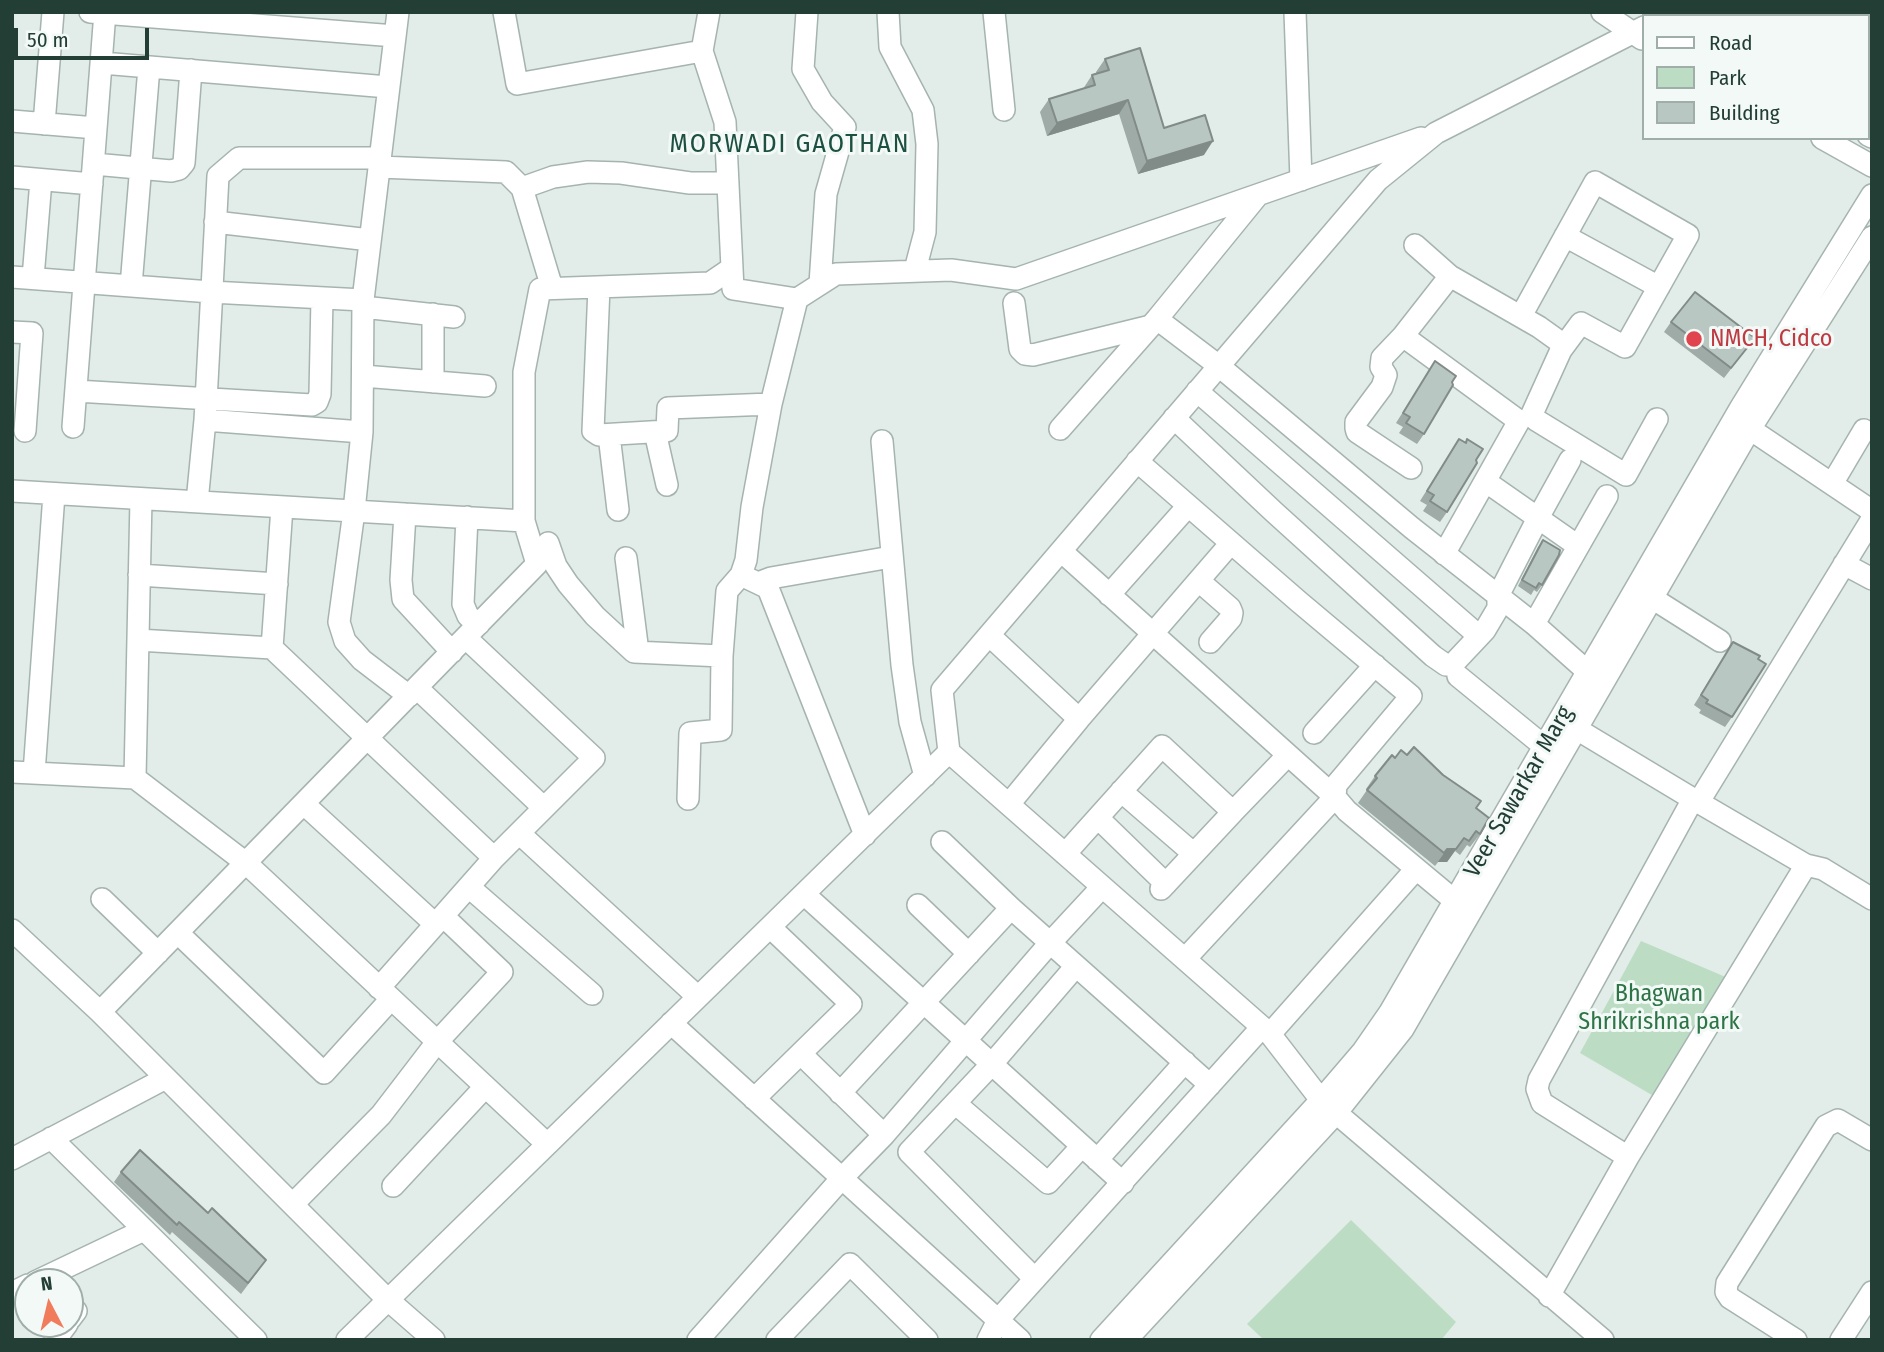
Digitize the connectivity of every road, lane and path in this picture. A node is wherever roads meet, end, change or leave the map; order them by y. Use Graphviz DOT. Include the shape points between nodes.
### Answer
graph roads {
  1 [pos="52,12"];
  2 [pos="398,12"];
  3 [pos="505,12"];
  4 [pos="709,12"];
  5 [pos="807,12"];
  6 [pos="888,12"];
  7 [pos="994,12"];
  8 [pos="1295,12"];
  9 [pos="1602,12"];
  10 [pos="100,13"];
  11 [pos="272,19"];
  12 [pos="1640,33"];
  13 [pos="395,36"];
  14 [pos="702,51"];
  15 [pos="102,63"];
  16 [pos="149,67"];
  17 [pos="191,70"];
  18 [pos="388,87"];
  19 [pos="1004,110"];
  20 [pos="12,121"];
  21 [pos="44,124"];
  22 [pos="96,128"];
  23 [pos="1436,133"];
  24 [pos="1826,140"];
  25 [pos="379,163"];
  26 [pos="1872,166"];
  27 [pos="141,168"];
  28 [pos="93,174"];
  29 [pos="12,177"];
  30 [pos="41,180"];
  31 [pos="1301,180"];
  32 [pos="728,183"];
  33 [pos="522,188"];
  34 [pos="1258,195"];
  35 [pos="1872,195"];
  36 [pos="215,222"];
  37 [pos="1565,236"];
  38 [pos="1872,237"];
  39 [pos="370,240"];
  40 [pos="1415,245"];
  41 [pos="732,268"];
  42 [pos="915,270"];
  43 [pos="1450,275"];
  44 [pos="22,277"];
  45 [pos="85,282"];
  46 [pos="820,284"];
  47 [pos="131,286"];
  48 [pos="600,287"];
  49 [pos="1659,287"];
  50 [pos="552,288"];
  51 [pos="211,292"];
  52 [pos="322,298"];
  53 [pos="797,299"];
  54 [pos="363,303"];
  55 [pos="1014,303"];
  56 [pos="433,314"];
  57 [pos="1521,316"];
  58 [pos="454,317"];
  59 [pos="1154,323"];
  60 [pos="12,332"];
  61 [pos="1403,336"];
  62 [pos="1561,350"];
  63 [pos="1785,354"];
  64 [pos="1219,366"];
  65 [pos="363,376"];
  66 [pos="433,382"];
  67 [pos="485,387"];
  68 [pos="76,391"];
  69 [pos="1198,391"];
  70 [pos="206,398"];
  71 [pos="771,404"];
  72 [pos="1174,418"];
  73 [pos="1657,419"];
  74 [pos="205,420"];
  75 [pos="73,427"];
  76 [pos="1060,429"];
  77 [pos="1750,429"];
  78 [pos="1864,430"];
  79 [pos="25,431"];
  80 [pos="362,432"];
  81 [pos="655,432"];
  82 [pos="608,435"];
  83 [pos="883,440"];
  84 [pos="1570,460"];
  85 [pos="1137,461"];
  86 [pos="1411,468"];
  87 [pos="1485,481"];
  88 [pos="1832,484"];
  89 [pos="667,485"];
  90 [pos="12,491"];
  91 [pos="54,494"];
  92 [pos="1607,496"];
  93 [pos="141,499"];
  94 [pos="197,502"];
  95 [pos="1188,506"];
  96 [pos="282,507"];
  97 [pos="618,510"];
  98 [pos="354,511"];
  99 [pos="1872,511"];
  100 [pos="405,514"];
  101 [pos="467,517"];
  102 [pos="1538,518"];
  103 [pos="1872,519"];
  104 [pos="524,521"];
  105 [pos="548,543"];
  106 [pos="1231,543"];
  107 [pos="1578,546"];
  108 [pos="1061,551"];
  109 [pos="1444,554"];
  110 [pos="891,557"];
  111 [pos="626,558"];
  112 [pos="1844,564"];
  113 [pos="139,575"];
  114 [pos="750,579"];
  115 [pos="1872,579"];
  116 [pos="1199,582"];
  117 [pos="277,584"];
  118 [pos="1109,595"];
  119 [pos="1498,596"];
  120 [pos="1652,598"];
  121 [pos="1534,624"];
  122 [pos="989,635"];
  123 [pos="1154,635"];
  124 [pos="1479,636"];
  125 [pos="466,638"];
  126 [pos="138,640"];
  127 [pos="1720,641"];
  128 [pos="1210,642"];
  129 [pos="272,648"];
  130 [pos="638,652"];
  131 [pos="722,656"];
  132 [pos="1375,665"];
  133 [pos="1588,672"];
  134 [pos="1458,676"];
  135 [pos="413,692"];
  136 [pos="1079,719"];
  137 [pos="1569,724"];
  138 [pos="1314,733"];
  139 [pos="367,739"];
  140 [pos="1545,747"];
  141 [pos="949,752"];
  142 [pos="1288,755"];
  143 [pos="12,772"];
  144 [pos="34,773"];
  145 [pos="925,776"];
  146 [pos="135,778"];
  147 [pos="1121,791"];
  148 [pos="1335,797"];
  149 [pos="688,799"];
  150 [pos="1695,801"];
  151 [pos="304,804"];
  152 [pos="1009,804"];
  153 [pos="544,808"];
  154 [pos="1233,812"];
  155 [pos="1098,818"];
  156 [pos="519,833"];
  157 [pos="865,835"];
  158 [pos="942,842"];
  159 [pos="1065,854"];
  160 [pos="1194,854"];
  161 [pos="494,858"];
  162 [pos="246,863"];
  163 [pos="1806,864"];
  164 [pos="1416,869"];
  165 [pos="469,887"];
  166 [pos="1102,887"];
  167 [pos="804,894"];
  168 [pos="102,899"];
  169 [pos="1872,899"];
  170 [pos="1455,901"];
  171 [pos="918,905"];
  172 [pos="1011,908"];
  173 [pos="439,920"];
  174 [pos="770,927"];
  175 [pos="13,932"];
  176 [pos="177,933"];
  177 [pos="1050,943"];
  178 [pos="158,953"];
  179 [pos="969,954"];
  180 [pos="1185,959"];
  181 [pos="1076,966"];
  182 [pos="385,993"];
  183 [pos="592,994"];
  184 [pos="698,997"];
  185 [pos="923,1003"];
  186 [pos="100,1012"];
  187 [pos="671,1023"];
  188 [pos="1266,1030"];
  189 [pos="965,1041"];
  190 [pos="438,1042"];
  191 [pos="800,1054"];
  192 [pos="1185,1062"];
  193 [pos="991,1065"];
  194 [pos="166,1078"];
  195 [pos="1210,1084"];
  196 [pos="485,1087"];
  197 [pos="840,1093"];
  198 [pos="754,1099"];
  199 [pos="955,1103"];
  200 [pos="1329,1106"];
  201 [pos="884,1135"];
  202 [pos="51,1139"];
  203 [pos="1872,1140"];
  204 [pos="547,1144"];
  205 [pos="1089,1153"];
  206 [pos="1628,1157"];
  207 [pos="12,1159"];
  208 [pos="842,1178"];
  209 [pos="1123,1183"];
  210 [pos="393,1186"];
  211 [pos="293,1204"];
  212 [pos="144,1230"];
  213 [pos="62,1268"];
  214 [pos="1035,1279"];
  215 [pos="1872,1292"];
  216 [pos="1549,1296"];
  217 [pos="387,1299"];
  218 [pos="998,1320"];
  219 [pos="256,1340"];
  220 [pos="347,1340"];
  221 [pos="434,1340"];
  222 [pos="698,1340"];
  223 [pos="777,1340"];
  224 [pos="927,1340"];
  225 [pos="988,1340"];
  226 [pos="1019,1340"];
  227 [pos="1101,1340"];
  228 [pos="1126,1340"];
  229 [pos="1603,1340"];
  230 [pos="1797,1340"];
  231 [pos="1841,1340"];
  1 -- 21 [label="street"];
  2 -- 13 [label="street"];
  3 -- 14 [label="street" via="517,84"];
  4 -- 14 [label="street"];
  5 -- 46 [label="street" via="803,69 822,102 845,127 826,194"];
  6 -- 42 [label="street" via="890,47 923,110 927,144 925,232"];
  7 -- 19 [label="street"];
  8 -- 31 [label="street"];
  9 -- 12 [label="street"];
  10 -- 11 [label="street"];
  10 -- 15 [label="street"];
  11 -- 13 [label="street"];
  12 -- 23 [label="street"];
  13 -- 18 [label="street"];
  14 -- 32 [label="street" via="725,122"];
  15 -- 16 [label="street"];
  15 -- 22 [label="street"];
  16 -- 17 [label="street"];
  16 -- 27 [label="street"];
  17 -- 18 [label="street"];
  17 -- 27 [label="street" via="184,163 171,171"];
  18 -- 25 [label="street"];
  20 -- 21 [label="street"];
  21 -- 22 [label="street"];
  22 -- 28 [label="street"];
  23 -- 31 [label="street"];
  23 -- 64 [label="street" via="1378,180"];
  24 -- 26 [label="street"];
  25 -- 33 [label="street" via="506,172"];
  25 -- 36 [label="street" via="239,158 218,176"];
  25 -- 39 [label="street"];
  27 -- 28 [label="street"];
  27 -- 47 [label="street"];
  28 -- 30 [label="street"];
  28 -- 45 [label="street"];
  29 -- 30 [label="street"];
  30 -- 44 [label="street"];
  31 -- 34 [label="street"];
  32 -- 33 [label="street" via="588,173 552,177"];
  32 -- 41 [label="street"];
  33 -- 50 [label="street"];
  34 -- 42 [label="street" via="1016,279"];
  34 -- 59 [label="street"];
  35 -- 63 [label="street, Veer Sawarkar Marg"];
  36 -- 39 [label="street"];
  36 -- 51 [label="street"];
  37 -- 49 [label="street"];
  37 -- 49 [label="street" via="1595,183 1688,234"];
  37 -- 57 [label="street"];
  38 -- 63 [label="street, Veer Sawarkar Marg"];
  39 -- 54 [label="street"];
  40 -- 43 [label="street"];
  41 -- 48 [label="street" via="709,283"];
  41 -- 53 [label="street" via="733,289"];
  42 -- 46 [label="street" via="836,274"];
  43 -- 57 [label="street"];
  43 -- 61 [label="street"];
  44 -- 45 [label="street"];
  45 -- 47 [label="street"];
  45 -- 68 [label="street"];
  46 -- 53 [label="street"];
  47 -- 51 [label="street"];
  48 -- 50 [label="street"];
  48 -- 82 [label="street" via="593,431"];
  49 -- 62 [label="street" via="1625,347 1581,323"];
  50 -- 104 [label="street" via="540,289 524,372"];
  51 -- 52 [label="street"];
  51 -- 70 [label="street"];
  52 -- 54 [label="street"];
  52 -- 70 [label="street" via="317,402"];
  53 -- 71 [label="street"];
  54 -- 56 [label="street"];
  54 -- 65 [label="street"];
  55 -- 59 [label="street" via="1020,349 1033,355"];
  56 -- 58 [label="street"];
  56 -- 66 [label="street"];
  57 -- 62 [label="street" via="1560,342"];
  59 -- 64 [label="street"];
  59 -- 76 [label="street"];
  60 -- 79 [label="street" via="32,333"];
  61 -- 86 [label="street" via="1382,358 1386,375 1382,387 1356,428"];
  61 -- 87 [label="street" via="1519,421"];
  62 -- 73 [label="street" via="1532,414 1536,420 1626,475"];
  63 -- 77 [label="street, Veer Sawarkar Marg"];
  63 -- 133 [label="street, Veer Sawarkar Marg"];
  64 -- 69 [label="street"];
  64 -- 109 [label="street"];
  65 -- 66 [label="street"];
  65 -- 80 [label="street"];
  66 -- 67 [label="street"];
  68 -- 70 [label="street"];
  68 -- 75 [label="street"];
  69 -- 72 [label="street"];
  69 -- 124 [label="street"];
  70 -- 74 [label="street"];
  71 -- 81 [label="street" via="668,408 667,431"];
  71 -- 114 [label="street" via="752,507 746,560"];
  72 -- 85 [label="street"];
  72 -- 124 [label="street" via="1433,656 1453,664"];
  74 -- 80 [label="street"];
  74 -- 94 [label="street"];
  77 -- 88 [label="street"];
  77 -- 120 [label="street, Veer Sawarkar Marg"];
  78 -- 88 [label="street"];
  80 -- 98 [label="street"];
  81 -- 82 [label="street"];
  81 -- 89 [label="street"];
  82 -- 97 [label="street"];
  83 -- 110 [label="street"];
  84 -- 102 [label="street"];
  85 -- 95 [label="street"];
  85 -- 108 [label="street"];
  87 -- 102 [label="street"];
  87 -- 109 [label="street"];
  88 -- 99 [label="street"];
  90 -- 91 [label="street"];
  91 -- 93 [label="street"];
  91 -- 144 [label="street"];
  92 -- 107 [label="street"];
  93 -- 94 [label="street"];
  93 -- 113 [label="street"];
  94 -- 96 [label="street"];
  95 -- 106 [label="street"];
  95 -- 118 [label="street"];
  96 -- 98 [label="street"];
  96 -- 117 [label="street"];
  98 -- 100 [label="street"];
  98 -- 135 [label="street" via="339,622 345,641 362,660"];
  100 -- 101 [label="street"];
  100 -- 125 [label="street" via="403,599"];
  101 -- 104 [label="street"];
  101 -- 125 [label="street"];
  102 -- 107 [label="street"];
  102 -- 119 [label="street"];
  103 -- 112 [label="street"];
  104 -- 125 [label="street" via="537,564"];
  105 -- 130 [label="street" via="568,584 595,616"];
  106 -- 116 [label="street"];
  106 -- 132 [label="street"];
  107 -- 121 [label="street"];
  108 -- 118 [label="street"];
  108 -- 122 [label="street"];
  109 -- 119 [label="street"];
  110 -- 114 [label="street"];
  110 -- 145 [label="street" via="910,722"];
  111 -- 130 [label="street"];
  112 -- 115 [label="street"];
  112 -- 150 [label="street"];
  113 -- 117 [label="street"];
  113 -- 126 [label="street"];
  114 -- 131 [label="street" via="727,591"];
  114 -- 157 [label="street" via="768,588"];
  116 -- 123 [label="street"];
  116 -- 128 [label="street" via="1232,613"];
  117 -- 129 [label="street"];
  118 -- 123 [label="street"];
  119 -- 121 [label="street"];
  119 -- 124 [label="street" via="1499,608"];
  120 -- 127 [label="street"];
  120 -- 137 [label="street, Veer Sawarkar Marg"];
  121 -- 133 [label="street"];
  122 -- 136 [label="street"];
  122 -- 141 [label="street" via="942,690"];
  123 -- 136 [label="street"];
  123 -- 142 [label="street"];
  125 -- 135 [label="street"];
  125 -- 153 [label="street" via="594,758"];
  126 -- 129 [label="street"];
  126 -- 146 [label="street"];
  129 -- 139 [label="street"];
  130 -- 131 [label="street"];
  131 -- 149 [label="street" via="721,730 690,733"];
  132 -- 138 [label="street"];
  132 -- 148 [label="street" via="1411,696 1336,785"];
  133 -- 137 [label="street, Veer Sawarkar Marg"];
  134 -- 140 [label="street"];
  135 -- 139 [label="street"];
  135 -- 153 [label="street"];
  136 -- 152 [label="street"];
  137 -- 140 [label="street, Veer Sawarkar Marg"];
  137 -- 150 [label="street"];
  137 -- 200 [label="street, Veer Sawarkar Marg" via="1403,1029"];
  139 -- 151 [label="street"];
  139 -- 161 [label="street"];
  140 -- 170 [label="street, Veer Sawarkar Marg"];
  141 -- 145 [label="street"];
  141 -- 152 [label="street"];
  142 -- 148 [label="street"];
  142 -- 154 [label="street"];
  143 -- 144 [label="street"];
  144 -- 146 [label="street"];
  145 -- 157 [label="street"];
  146 -- 162 [label="street"];
  147 -- 154 [label="street" via="1162,746"];
  147 -- 155 [label="street"];
  147 -- 160 [label="street"];
  148 -- 164 [label="street"];
  148 -- 180 [label="street"];
  150 -- 163 [label="street"];
  150 -- 206 [label="street" via="1537,1089 1542,1103"];
  151 -- 162 [label="street"];
  151 -- 173 [label="street"];
  152 -- 159 [label="street"];
  153 -- 156 [label="street"];
  154 -- 160 [label="street"];
  155 -- 159 [label="street"];
  155 -- 160 [label="street" via="1164,887"];
  156 -- 161 [label="street"];
  156 -- 184 [label="street"];
  157 -- 167 [label="street"];
  158 -- 172 [label="street"];
  159 -- 166 [label="street"];
  161 -- 165 [label="street"];
  162 -- 176 [label="street"];
  162 -- 182 [label="street"];
  163 -- 169 [label="street" via="1823,869"];
  163 -- 206 [label="street"];
  164 -- 170 [label="street"];
  164 -- 188 [label="street"];
  165 -- 173 [label="street"];
  165 -- 183 [label="street"];
  166 -- 177 [label="street"];
  166 -- 180 [label="street"];
  167 -- 174 [label="street"];
  167 -- 185 [label="street"];
  168 -- 178 [label="street"];
  170 -- 200 [label="street, Veer Sawarkar Marg"];
  171 -- 179 [label="street"];
  172 -- 177 [label="street"];
  172 -- 179 [label="street"];
  173 -- 182 [label="street"];
  173 -- 190 [label="street" via="502,972"];
  174 -- 184 [label="street"];
  174 -- 191 [label="street" via="851,1004"];
  175 -- 186 [label="street"];
  176 -- 178 [label="street"];
  176 -- 182 [label="street" via="324,1073"];
  177 -- 181 [label="street"];
  177 -- 189 [label="street"];
  178 -- 186 [label="street"];
  179 -- 185 [label="street"];
  180 -- 188 [label="street"];
  181 -- 192 [label="street"];
  181 -- 193 [label="street"];
  182 -- 190 [label="street"];
  184 -- 187 [label="street"];
  185 -- 189 [label="street"];
  185 -- 197 [label="street"];
  186 -- 194 [label="street"];
  187 -- 198 [label="street"];
  187 -- 204 [label="street"];
  188 -- 195 [label="street"];
  188 -- 200 [label="street"];
  189 -- 193 [label="street"];
  189 -- 201 [label="street"];
  190 -- 196 [label="street"];
  190 -- 211 [label="street" via="381,1115"];
  191 -- 197 [label="street"];
  191 -- 198 [label="street"];
  192 -- 195 [label="street"];
  192 -- 205 [label="street"];
  193 -- 199 [label="street"];
  193 -- 205 [label="street"];
  194 -- 202 [label="street"];
  194 -- 211 [label="street"];
  195 -- 209 [label="street"];
  196 -- 204 [label="street"];
  196 -- 210 [label="street"];
  197 -- 201 [label="street"];
  198 -- 208 [label="street"];
  199 -- 205 [label="street" via="1048,1183"];
  199 -- 214 [label="street" via="909,1152"];
  200 -- 216 [label="street"];
  200 -- 227 [label="street, Veer Sawarkar Marg"];
  200 -- 228 [label="street, Veer Sawarkar Marg"];
  201 -- 208 [label="street"];
  202 -- 207 [label="street"];
  202 -- 212 [label="street"];
  203 -- 230 [label="street" via="1838,1120 1826,1126 1727,1283 1730,1298"];
  204 -- 217 [label="street"];
  205 -- 209 [label="street"];
  206 -- 216 [label="street"];
  208 -- 218 [label="street"];
  208 -- 222 [label="street"];
  209 -- 214 [label="street"];
  211 -- 217 [label="street"];
  212 -- 213 [label="street"];
  212 -- 219 [label="street"];
  214 -- 218 [label="street"];
  215 -- 231 [label="street"];
  216 -- 229 [label="street"];
  217 -- 220 [label="street"];
  217 -- 221 [label="street"];
  218 -- 225 [label="street"];
  218 -- 226 [label="street"];
  223 -- 224 [label="street" via="850,1264"];
}
